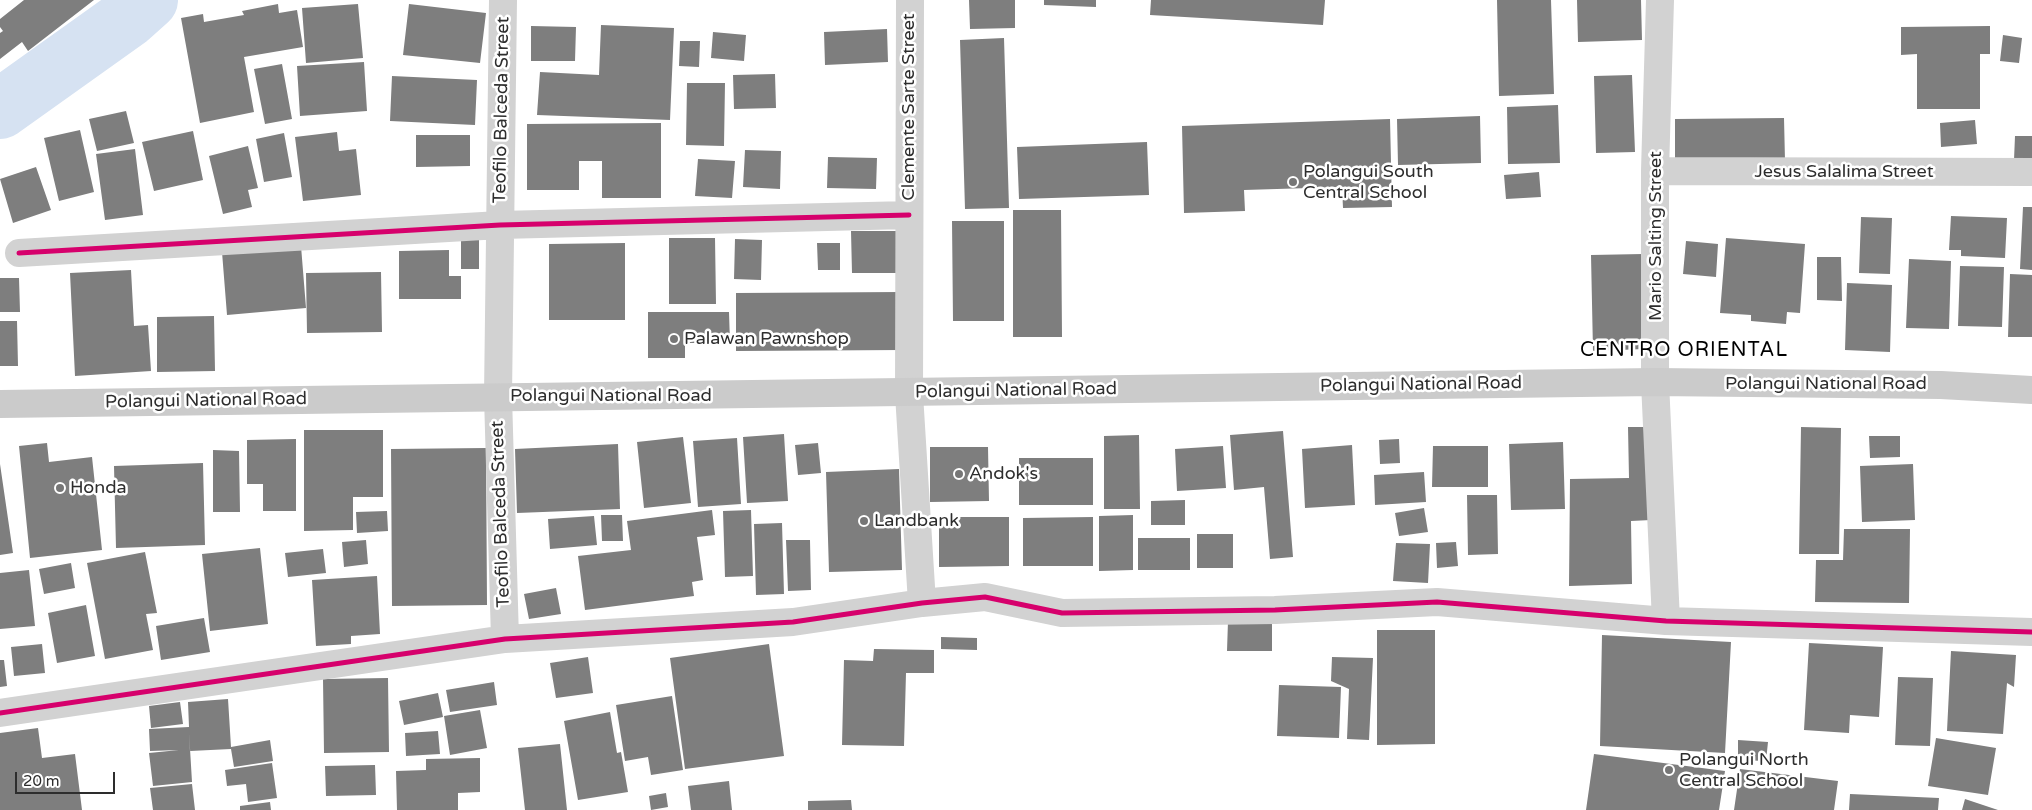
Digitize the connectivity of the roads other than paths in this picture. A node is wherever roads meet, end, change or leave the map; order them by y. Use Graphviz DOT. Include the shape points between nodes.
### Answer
graph roads {
  1 [pos="503,0"];
  2 [pos="910,0"];
  3 [pos="1660,0"];
  4 [pos="1655,171"];
  5 [pos="2032,172"];
  6 [pos="909,215"];
  7 [pos="500,226"];
  8 [pos="19,253"];
  9 [pos="1655,382"];
  10 [pos="2032,390"];
  11 [pos="909,394"];
  12 [pos="498,396"];
  13 [pos="0,404"];
  14 [pos="922,603"];
  15 [pos="1666,621"];
  16 [pos="2032,632"];
  17 [pos="505,639"];
  18 [pos="0,713"];
  1 -- 7 [label="street, Teofilo Balceda Street"];
  2 -- 6 [label="street, Clemente Sarte Street"];
  3 -- 4 [label="street, Mario Salting Street"];
  4 -- 5 [label="street, Jesus Salalima Street"];
  4 -- 9 [label="street, Mario Salting Street"];
  6 -- 7 [label="street"];
  6 -- 11 [label="street, Clemente Sarte Street"];
  7 -- 8 [label="street"];
  7 -- 12 [label="street, Teofilo Balceda Street"];
  9 -- 10 [label="main road, Polangui National Road" via="1941,384"];
  9 -- 11 [label="main road, Polangui National Road"];
  9 -- 15 [label="street, Mario Salting Street"];
  11 -- 12 [label="main road, Polangui National Road"];
  11 -- 14 [label="street, Clemente Sarte Street"];
  12 -- 13 [label="main road, Polangui National Road"];
  12 -- 17 [label="street, Teofilo Balceda Street"];
  14 -- 15 [label="street" via="985,597 1062,613 1275,610 1437,602"];
  14 -- 17 [label="street" via="793,622"];
  15 -- 16 [label="street"];
  17 -- 18 [label="street"];
}
